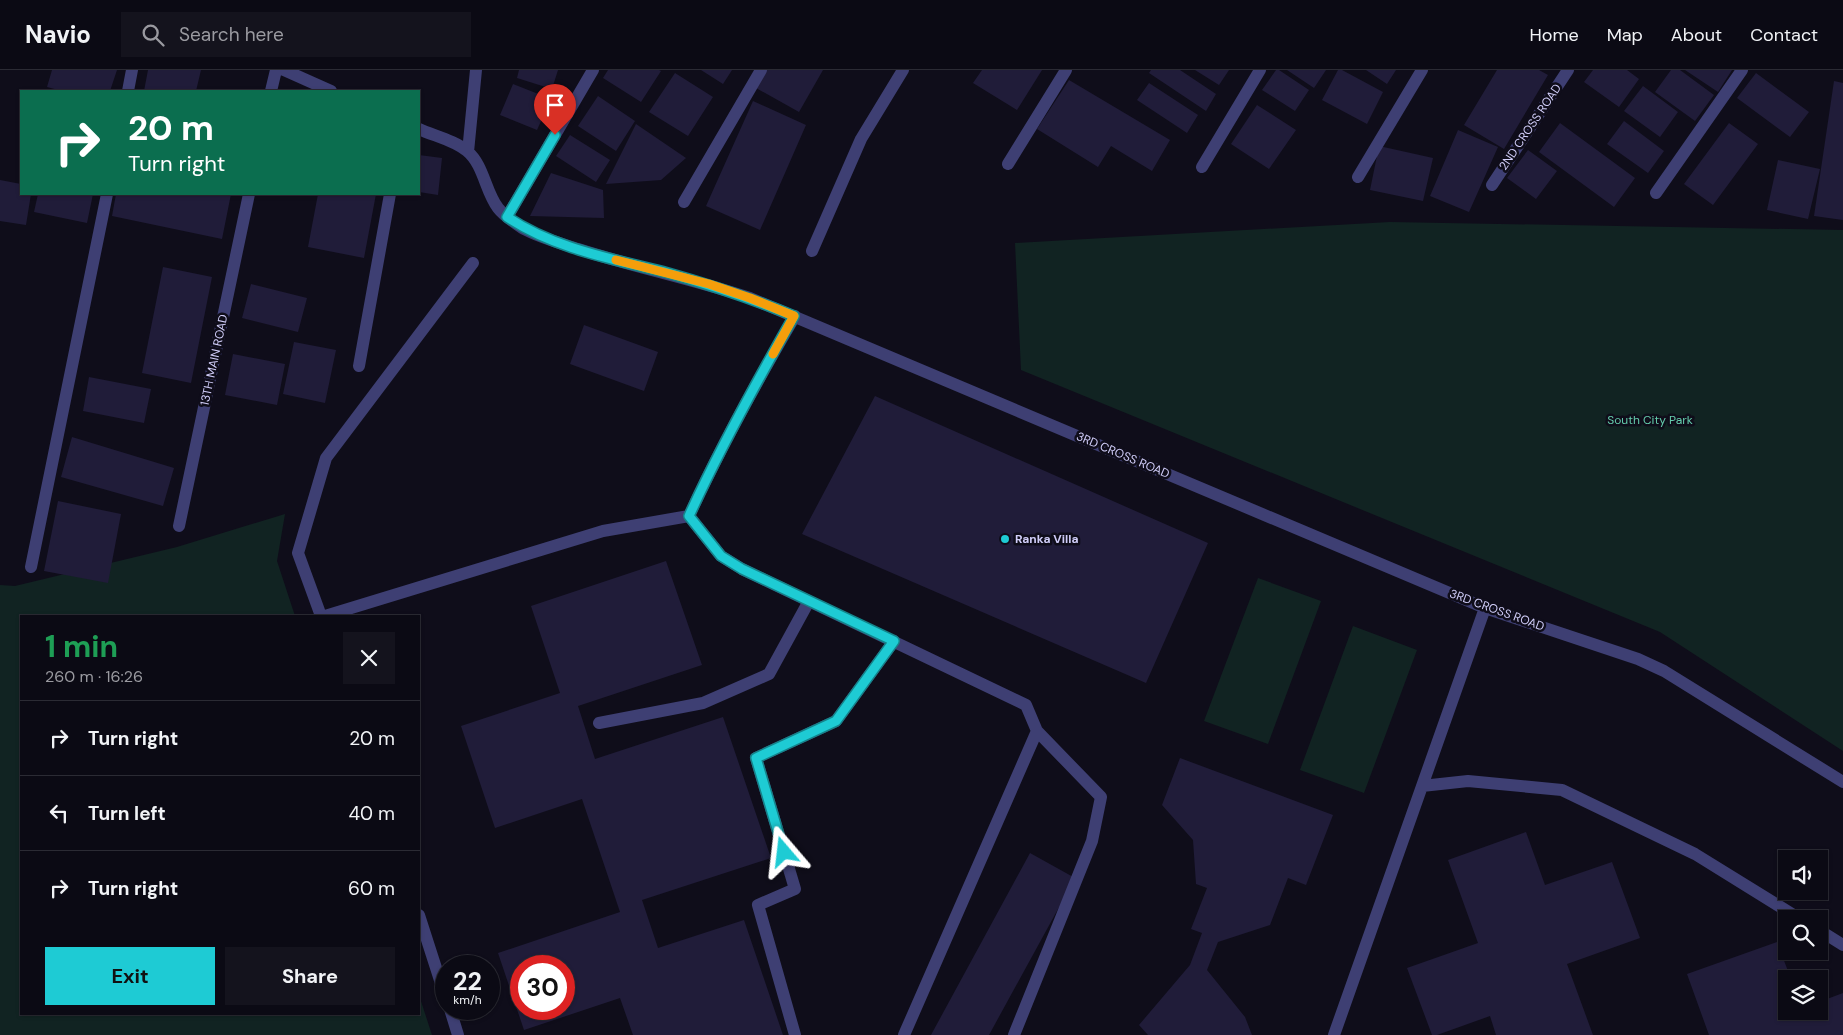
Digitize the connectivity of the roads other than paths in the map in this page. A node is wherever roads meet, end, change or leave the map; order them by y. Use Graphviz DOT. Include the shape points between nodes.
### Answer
graph roads {
  1 [pos="132,70"];
  2 [pos="276,70"];
  3 [pos="284,70"];
  4 [pos="476,70"];
  5 [pos="593,70"];
  6 [pos="761,70"];
  7 [pos="903,70"];
  8 [pos="1066,70"];
  9 [pos="1260,70"];
  10 [pos="1422,70"];
  11 [pos="1568,70"];
  12 [pos="1742,70"];
  13 [pos="128,90"];
  14 [pos="271,90"];
  15 [pos="329,90"];
  16 [pos="420,130"];
  17 [pos="468,152"];
  18 [pos="1008,164"];
  19 [pos="1202,168"];
  20 [pos="1358,177"];
  21 [pos="1492,185"];
  22 [pos="1656,193"];
  23 [pos="107,195"];
  24 [pos="249,195"];
  25 [pos="390,195"];
  26 [pos="684,202"];
  27 [pos="507,217"];
  28 [pos="812,251"];
  29 [pos="473,263"];
  30 [pos="794,316"];
  31 [pos="359,366"];
  32 [pos="689,516"];
  33 [pos="179,526"];
  34 [pos="31,566"];
  35 [pos="809,600"];
  36 [pos="1486,608"];
  37 [pos="321,615"];
  38 [pos="328,615"];
  39 [pos="894,641"];
  40 [pos="599,723"];
  41 [pos="1038,731"];
  42 [pos="1843,782"];
  43 [pos="1422,786"];
  44 [pos="1785,910"];
  45 [pos="420,918"];
  46 [pos="1828,936"];
  47 [pos="1843,945"];
  48 [pos="435,965"];
  49 [pos="453,1020"];
  50 [pos="458,1035"];
  51 [pos="795,1035"];
  52 [pos="904,1035"];
  53 [pos="1014,1035"];
  54 [pos="1334,1035"];
  1 -- 13 [label="street"];
  2 -- 14 [label="street"];
  3 -- 15 [label="street"];
  4 -- 17 [label="street"];
  5 -- 27 [label="street"];
  6 -- 26 [label="street"];
  7 -- 28 [label="street" via="860,140"];
  8 -- 18 [label="street"];
  9 -- 19 [label="street"];
  10 -- 20 [label="street"];
  11 -- 21 [label="street, 2ND CROSS ROAD"];
  12 -- 22 [label="street"];
  16 -- 17 [label="street, 3RD CROSS ROAD"];
  17 -- 27 [label="street, 3RD CROSS ROAD" via="497,207"];
  23 -- 34 [label="street"];
  24 -- 33 [label="street, 13TH MAIN ROAD"];
  25 -- 31 [label="street"];
  27 -- 30 [label="street, 3RD CROSS ROAD" via="545,238 709,284"];
  29 -- 37 [label="street" via="326,458 298,553"];
  30 -- 32 [label="street"];
  30 -- 36 [label="street, 3RD CROSS ROAD"];
  32 -- 35 [label="street" via="721,556"];
  32 -- 38 [label="street" via="603,531"];
  35 -- 39 [label="street"];
  35 -- 40 [label="street" via="769,674 703,703"];
  36 -- 42 [label="street, 3RD CROSS ROAD" via="1638,659 1664,671"];
  36 -- 43 [label="street"];
  39 -- 41 [label="street" via="1026,705"];
  39 -- 51 [label="street" via="836,721 756,758 796,889 758,905"];
  41 -- 52 [label="street"];
  41 -- 53 [label="street" via="1101,797 1092,841"];
  43 -- 44 [label="street" via="1468,781 1562,790 1695,854"];
  43 -- 54 [label="street"];
  45 -- 48 [label="street"];
  46 -- 47 [label="street"];
  49 -- 50 [label="street"];
}
